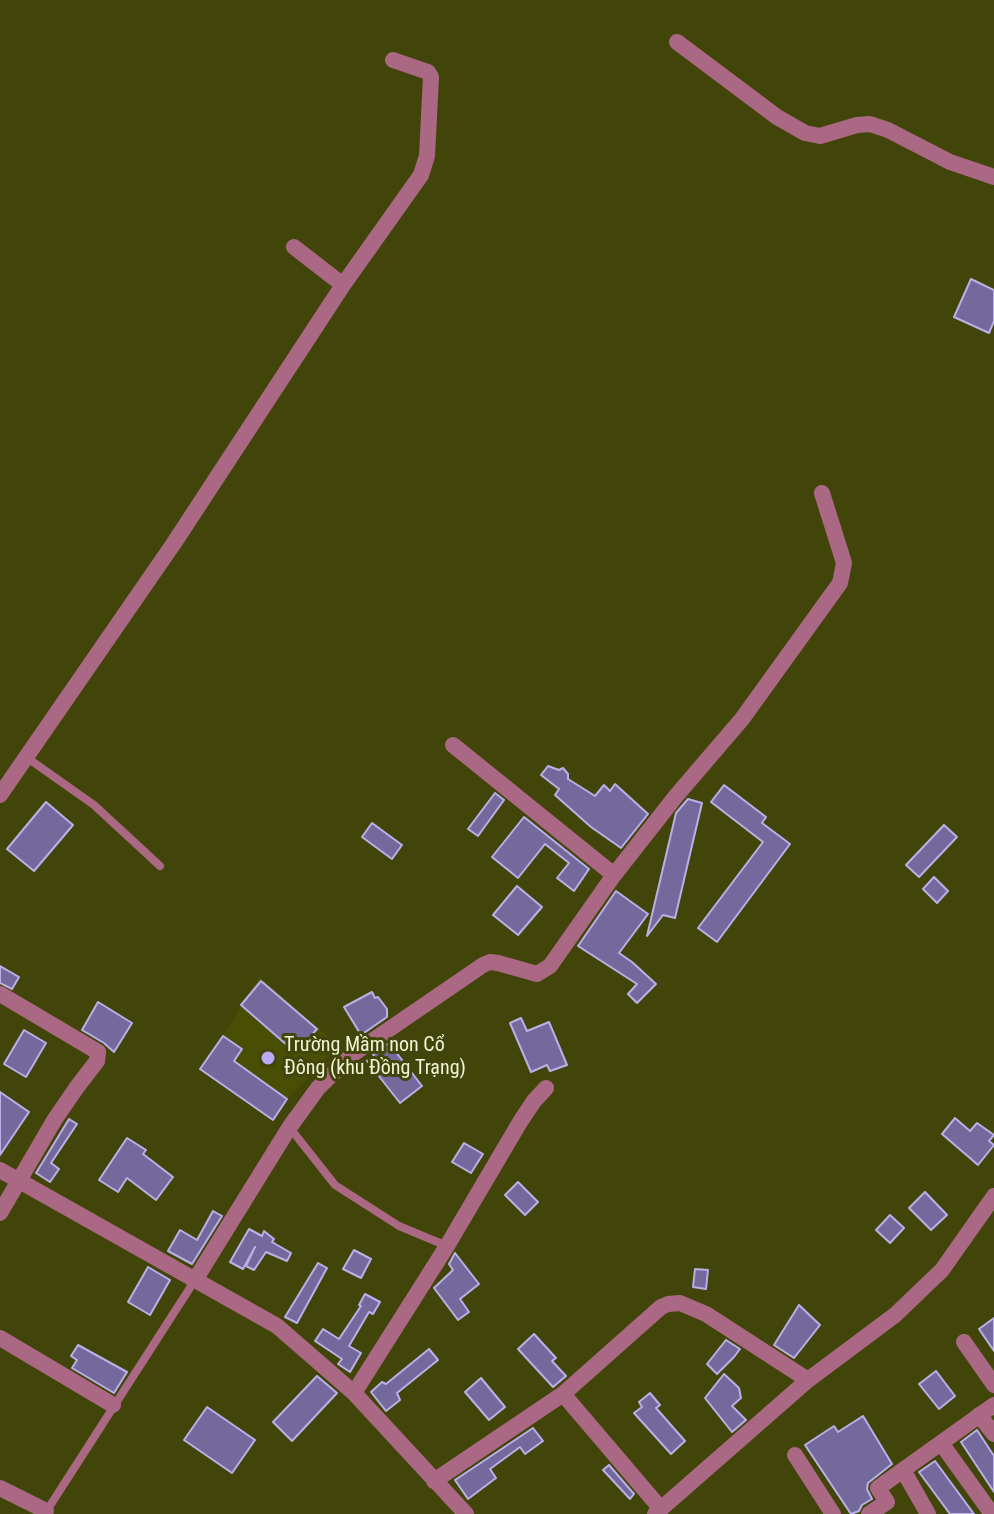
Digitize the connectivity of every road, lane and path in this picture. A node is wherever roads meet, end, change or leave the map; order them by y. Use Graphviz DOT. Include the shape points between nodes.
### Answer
graph roads {
  1 [pos="677,42"];
  2 [pos="393,60"];
  3 [pos="994,177"];
  4 [pos="294,247"];
  5 [pos="343,285"];
  6 [pos="822,493"];
  7 [pos="453,745"];
  8 [pos="25,757"];
  9 [pos="0,795"];
  10 [pos="160,866"];
  11 [pos="614,875"];
  12 [pos="0,994"];
  13 [pos="546,1088"];
  14 [pos="289,1128"];
  15 [pos="0,1170"];
  16 [pos="20,1181"];
  17 [pos="994,1196"];
  18 [pos="0,1213"];
  19 [pos="447,1246"];
  20 [pos="195,1280"];
  21 [pos="0,1338"];
  22 [pos="964,1342"];
  23 [pos="808,1380"];
  24 [pos="994,1385"];
  25 [pos="354,1393"];
  26 [pos="563,1394"];
  27 [pos="113,1405"];
  28 [pos="994,1405"];
  29 [pos="979,1415"];
  30 [pos="994,1434"];
  31 [pos="941,1443"];
  32 [pos="795,1455"];
  33 [pos="903,1470"];
  34 [pos="434,1481"];
  35 [pos="0,1488"];
  36 [pos="658,1512"];
  37 [pos="45,1513"];
  38 [pos="466,1514"];
  39 [pos="833,1514"];
  40 [pos="869,1514"];
  41 [pos="928,1514"];
  42 [pos="992,1514"];
  1 -- 3 [label="street" via="805,133 820,136 870,124"];
  2 -- 5 [label="street" via="431,77 427,156 421,175"];
  4 -- 5 [label="street"];
  5 -- 8 [label="street"];
  6 -- 11 [label="street" via="844,563 840,583 742,719"];
  7 -- 11 [label="street"];
  8 -- 9 [label="street"];
  8 -- 10 [label="lane" via="94,805"];
  11 -- 14 [label="street" via="543,972 490,962 474,970 353,1054 318,1088"];
  12 -- 16 [label="street" via="98,1052"];
  13 -- 19 [label="street"];
  14 -- 19 [label="lane" via="335,1185 399,1226"];
  14 -- 20 [label="street"];
  15 -- 16 [label="street"];
  16 -- 18 [label="street"];
  16 -- 20 [label="street"];
  17 -- 23 [label="street" via="942,1270 895,1315"];
  19 -- 25 [label="street"];
  20 -- 25 [label="street" via="277,1326"];
  20 -- 27 [label="lane"];
  21 -- 27 [label="street"];
  22 -- 24 [label="street"];
  23 -- 26 [label="street" via="706,1314 674,1303 661,1307"];
  23 -- 36 [label="street"];
  25 -- 34 [label="street"];
  26 -- 34 [label="street"];
  26 -- 36 [label="street"];
  27 -- 37 [label="lane"];
  28 -- 29 [label="street"];
  29 -- 30 [label="street"];
  29 -- 31 [label="street"];
  31 -- 33 [label="street"];
  31 -- 42 [label="street"];
  32 -- 39 [label="street"];
  33 -- 40 [label="street" via="878,1488 887,1502"];
  33 -- 41 [label="street"];
  34 -- 38 [label="street"];
  35 -- 37 [label="street"];
}
